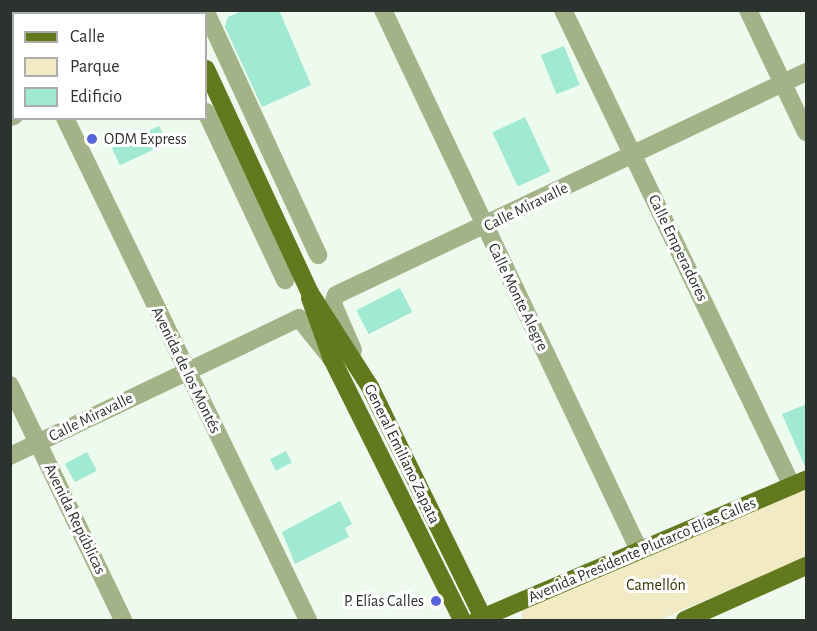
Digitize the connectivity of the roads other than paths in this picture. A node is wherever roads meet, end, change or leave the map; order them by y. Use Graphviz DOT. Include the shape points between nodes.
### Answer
graph roads {
  1 [pos="383,10"];
  2 [pos="563,10"];
  3 [pos="748,10"];
  4 [pos="212,13"];
  5 [pos="207,71"];
  6 [pos="807,72"];
  7 [pos="783,84"];
  8 [pos="207,113"];
  9 [pos="66,120"];
  10 [pos="807,132"];
  11 [pos="632,155"];
  12 [pos="485,227"];
  13 [pos="318,255"];
  14 [pos="285,280"];
  15 [pos="310,293"];
  16 [pos="332,359"];
  17 [pos="186,370"];
  18 [pos="10,385"];
  19 [pos="370,387"];
  20 [pos="39,443"];
  21 [pos="10,456"];
  22 [pos="799,483"];
  23 [pos="639,550"];
  24 [pos="807,566"];
  25 [pos="481,620"];
  26 [pos="123,621"];
  27 [pos="308,621"];
  28 [pos="462,621"];
  29 [pos="685,621"];
  1 -- 12 [label="street, Calle Monte Alegre"];
  2 -- 11 [label="street, Calle Emperadores"];
  3 -- 7 [label="street"];
  4 -- 13 [label="street"];
  5 -- 15 [label="main road, General Emiliano Zapata"];
  6 -- 7 [label="street, Calle Miravalle"];
  7 -- 10 [label="street"];
  7 -- 11 [label="street, Calle Miravalle"];
  8 -- 14 [label="street"];
  9 -- 17 [label="street, Avenida de los Montés"];
  11 -- 12 [label="street, Calle Miravalle"];
  11 -- 22 [label="street, Calle Emperadores"];
  12 -- 19 [label="street, Calle Miravalle" via="333,297"];
  12 -- 23 [label="street, Calle Monte Alegre"];
  15 -- 16 [label="main road, General Emiliano Zapata" via="314,318"];
  15 -- 19 [label="main road, General Emiliano Zapata"];
  16 -- 17 [label="street, Calle Miravalle" via="302,318"];
  16 -- 28 [label="main road, General Emiliano Zapata"];
  17 -- 20 [label="street, Calle Miravalle"];
  17 -- 27 [label="street, Avenida de los Montés"];
  18 -- 20 [label="street, Avenida Repúblicas"];
  19 -- 25 [label="main road, General Emiliano Zapata"];
  20 -- 21 [label="street, Calle Miravalle"];
  20 -- 26 [label="street, Avenida Repúblicas"];
  22 -- 23 [label="main road, Avenida Presidente Plutarco Elías Calles"];
  23 -- 25 [label="main road, Avenida Presidente Plutarco Elías Calles"];
  24 -- 29 [label="main road"];
}
